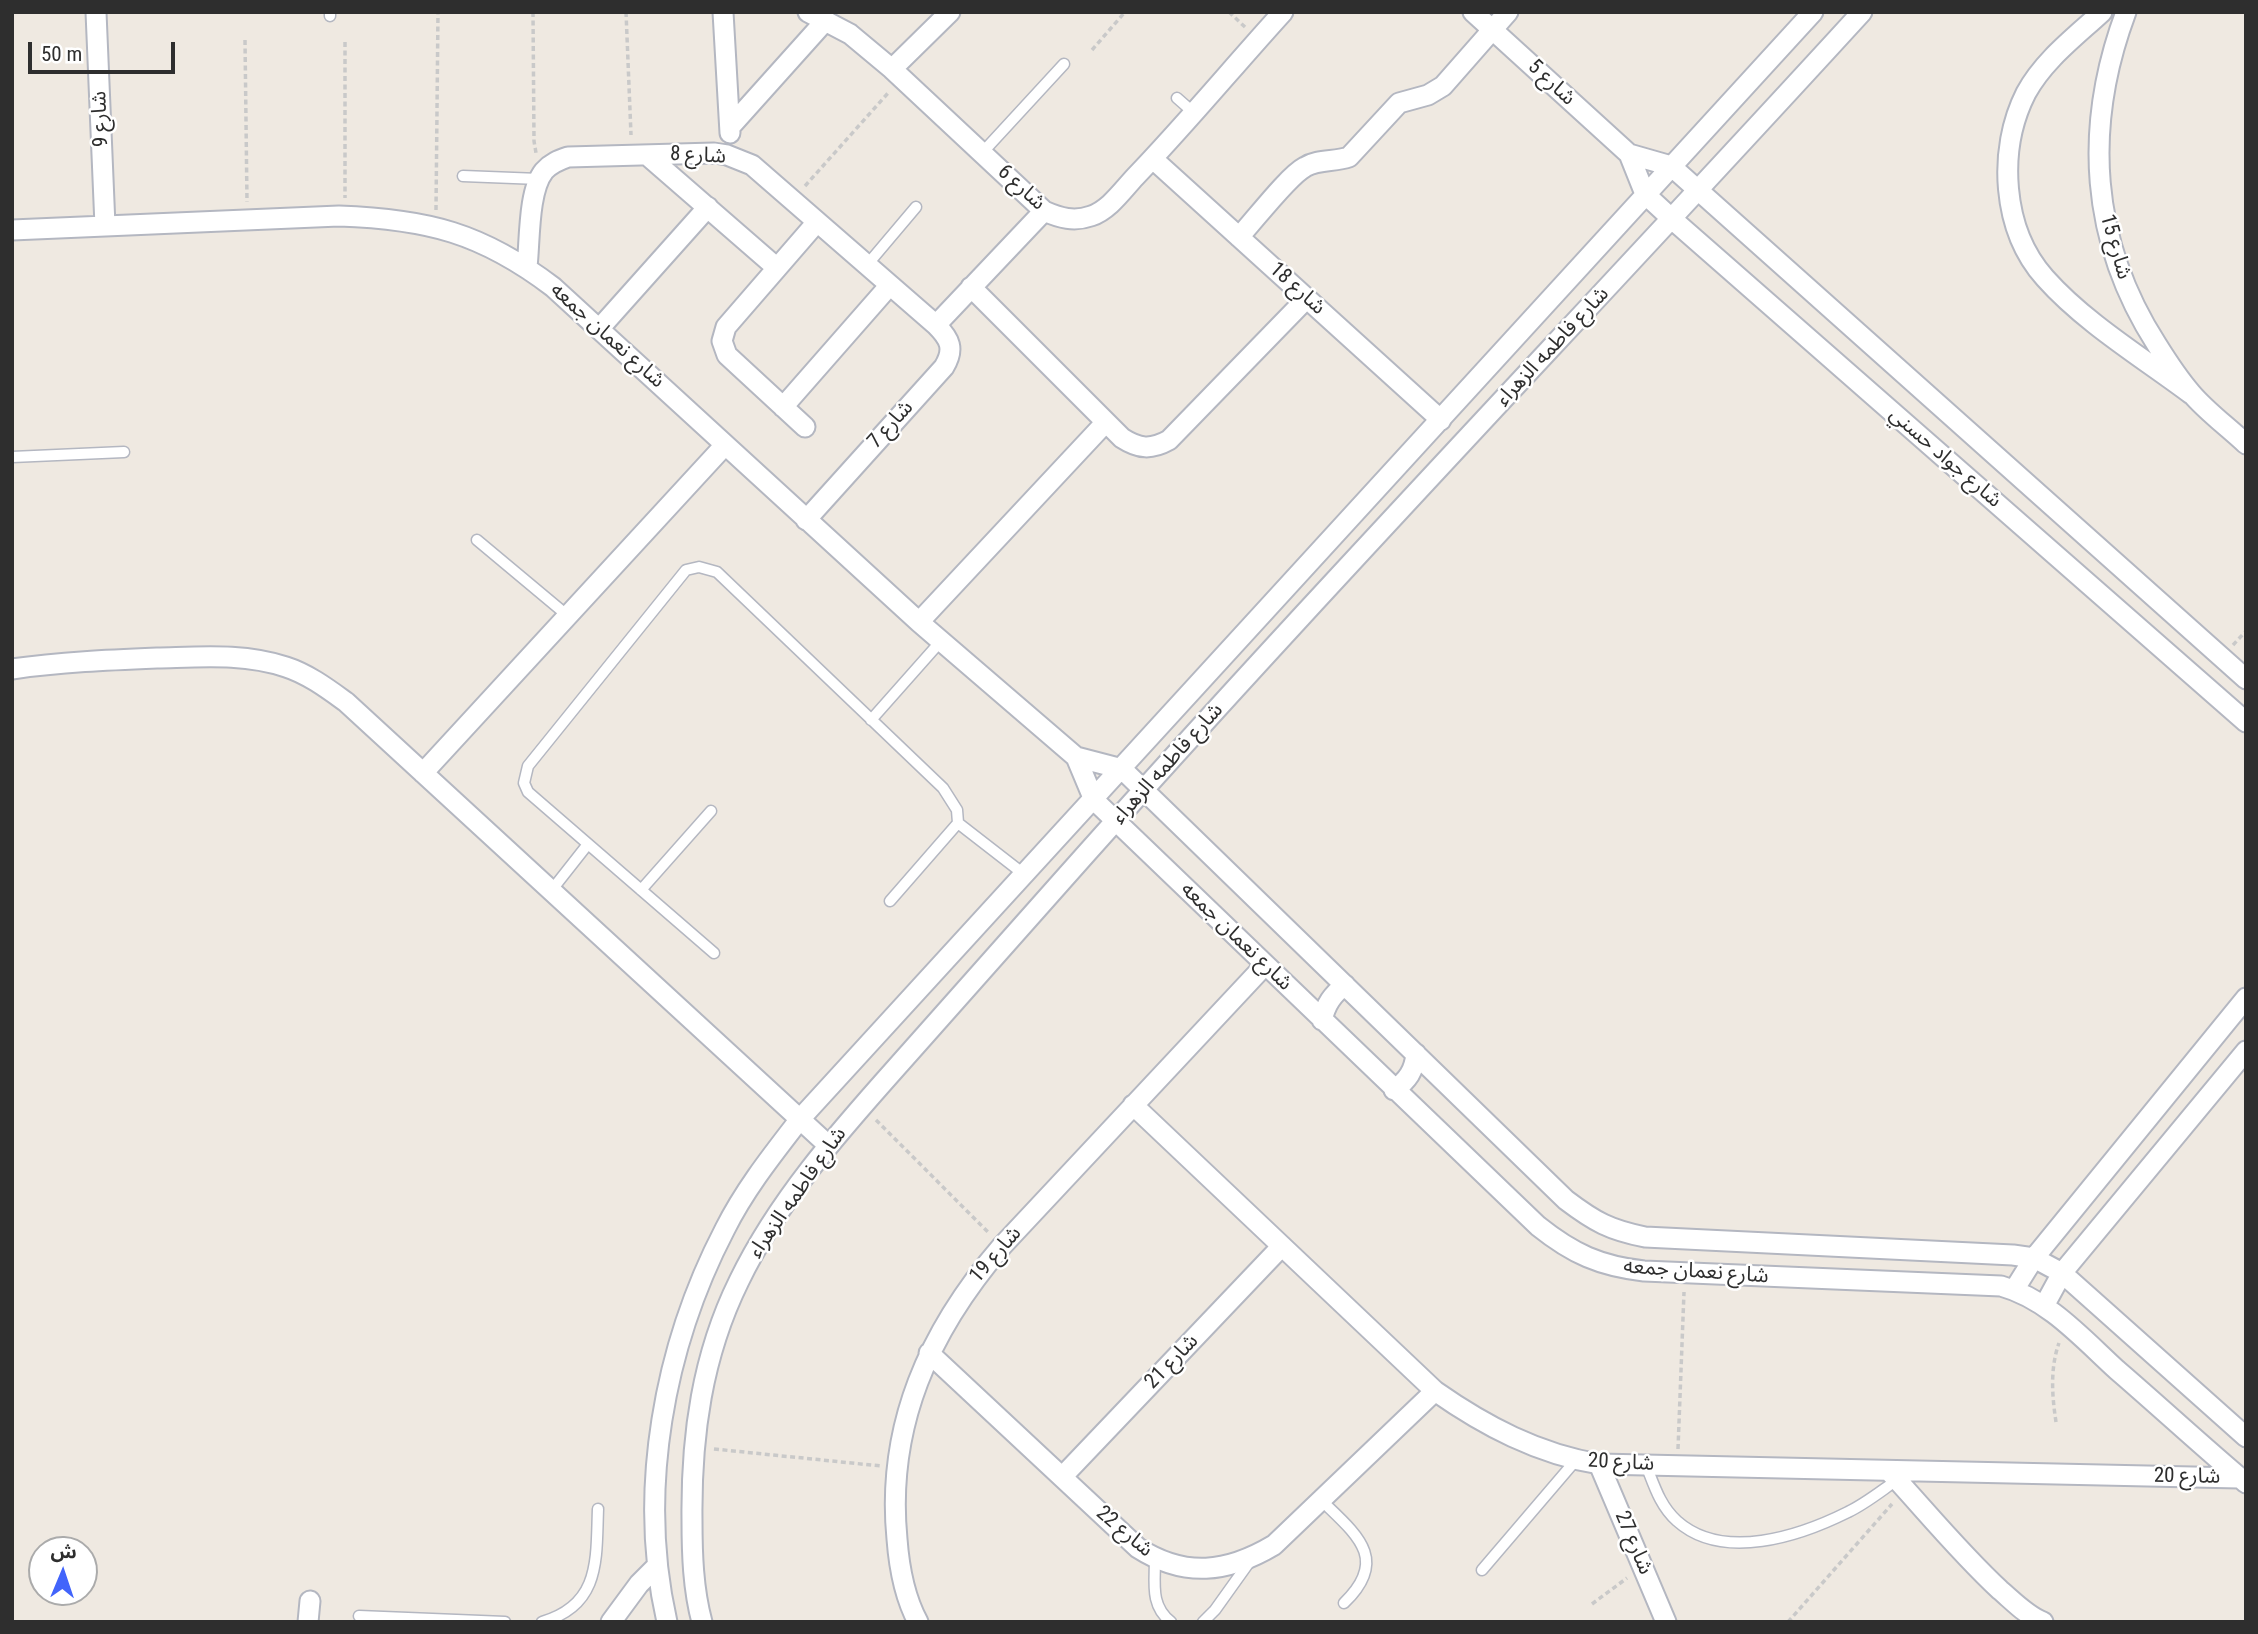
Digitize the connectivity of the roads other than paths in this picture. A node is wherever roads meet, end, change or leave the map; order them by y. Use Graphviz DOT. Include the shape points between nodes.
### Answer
graph roads {
  1 [pos="96,12"];
  2 [pos="723,12"];
  3 [pos="808,12"];
  4 [pos="950,12"];
  5 [pos="1283,12"];
  6 [pos="1473,12"];
  7 [pos="1508,12"];
  8 [pos="1813,12"];
  9 [pos="1861,12"];
  10 [pos="2102,12"];
  11 [pos="2126,12"];
  12 [pos="826,20"];
  13 [pos="1492,30"];
  14 [pos="1064,64"];
  15 [pos="897,73"];
  16 [pos="1177,98"];
  17 [pos="1194,113"];
  18 [pos="730,127"];
  19 [pos="982,153"];
  20 [pos="639,155"];
  21 [pos="727,155"];
  22 [pos="1629,155"];
  23 [pos="1153,159"];
  24 [pos="1671,166"];
  25 [pos="542,174"];
  26 [pos="463,176"];
  27 [pos="1698,191"];
  28 [pos="1645,194"];
  29 [pos="708,207"];
  30 [pos="916,207"];
  31 [pos="1044,211"];
  32 [pos="1672,219"];
  33 [pos="817,222"];
  34 [pos="105,226"];
  35 [pos="12,230"];
  36 [pos="1239,237"];
  37 [pos="867,265"];
  38 [pos="527,267"];
  39 [pos="777,268"];
  40 [pos="890,285"];
  41 [pos="971,287"];
  42 [pos="1307,298"];
  43 [pos="936,325"];
  44 [pos="599,329"];
  45 [pos="2191,394"];
  46 [pos="783,407"];
  47 [pos="1441,420"];
  48 [pos="1106,422"];
  49 [pos="805,427"];
  50 [pos="2246,444"];
  51 [pos="725,445"];
  52 [pos="124,452"];
  53 [pos="12,457"];
  54 [pos="806,520"];
  55 [pos="477,540"];
  56 [pos="568,615"];
  57 [pos="919,622"];
  58 [pos="941,641"];
  59 [pos="12,670"];
  60 [pos="2246,679"];
  61 [pos="871,720"];
  62 [pos="2246,722"];
  63 [pos="1076,757"];
  64 [pos="1122,769"];
  65 [pos="423,773"];
  66 [pos="1143,789"];
  67 [pos="1094,800"];
  68 [pos="711,811"];
  69 [pos="1116,821"];
  70 [pos="958,823"];
  71 [pos="588,844"];
  72 [pos="1025,875"];
  73 [pos="641,890"];
  74 [pos="551,891"];
  75 [pos="890,901"];
  76 [pos="714,953"];
  77 [pos="1265,965"];
  78 [pos="1345,985"];
  79 [pos="2246,998"];
  80 [pos="1322,1020"];
  81 [pos="2246,1051"];
  82 [pos="1416,1054"];
  83 [pos="1394,1090"];
  84 [pos="1133,1105"];
  85 [pos="800,1119"];
  86 [pos="828,1145"];
  87 [pos="1282,1246"];
  88 [pos="2034,1258"];
  89 [pos="2062,1273"];
  90 [pos="2014,1290"];
  91 [pos="2044,1306"];
  92 [pos="929,1353"];
  93 [pos="1435,1391"];
  94 [pos="2246,1437"];
  95 [pos="1576,1460"];
  96 [pos="1599,1464"];
  97 [pos="1646,1465"];
  98 [pos="1062,1478"];
  99 [pos="1897,1480"];
  100 [pos="2243,1480"];
  101 [pos="1321,1500"];
  102 [pos="598,1509"];
  103 [pos="1252,1558"];
  104 [pos="1155,1559"];
  105 [pos="657,1566"];
  106 [pos="1482,1570"];
  107 [pos="310,1601"];
  108 [pos="1344,1603"];
  109 [pos="359,1616"];
  110 [pos="384,1619"];
  111 [pos="308,1622"];
  112 [pos="505,1622"];
  113 [pos="542,1622"];
  114 [pos="611,1622"];
  115 [pos="667,1622"];
  116 [pos="702,1622"];
  117 [pos="918,1622"];
  118 [pos="1171,1622"];
  119 [pos="1203,1622"];
  120 [pos="1666,1622"];
  121 [pos="2043,1622"];
  1 -- 34 [label="street, شارع 9"];
  2 -- 18 [label="street"];
  3 -- 12 [label="street, شارع 6"];
  4 -- 15 [label="street"];
  5 -- 17 [label="street, شارع 6"];
  6 -- 13 [label="street, شارع 5"];
  7 -- 13 [label="street"];
  8 -- 24 [label="street, شارع فاطمه الزهراء"];
  9 -- 27 [label="street, شارع فاطمه الزهراء"];
  10 -- 45 [label="street" via="2049,61 2026,93 2012,129 2007,168 2010,206 2023,243 2043,276 2070,304"];
  11 -- 45 [label="street, شارع 15" via="2101,100 2100,191 2122,279 2141,320"];
  12 -- 15 [label="street, شارع 6"];
  12 -- 18 [label="street"];
  13 -- 22 [label="street, شارع 5"];
  13 -- 36 [label="street" via="1443,86 1399,103 1349,157 1298,171"];
  14 -- 19 [label="lane"];
  15 -- 19 [label="street, شارع 6"];
  16 -- 17 [label="lane"];
  17 -- 23 [label="street, شارع 6"];
  18 -- 21 [label="street"];
  19 -- 31 [label="street, شارع 6"];
  20 -- 21 [label="street, شارع 8"];
  20 -- 25 [label="street, شارع 8" via="568,157"];
  20 -- 29 [label="street"];
  21 -- 33 [label="street, شارع 8" via="752,165"];
  22 -- 24 [label="street, شارع 5"];
  22 -- 28 [label="street, شارع 5"];
  23 -- 31 [label="street, شارع 6" via="1093,216 1076,220"];
  23 -- 36 [label="street, شارع 18"];
  24 -- 27 [label="street, شارع جواد حسني"];
  24 -- 28 [label="street, شارع فاطمه الزهراء"];
  25 -- 26 [label="lane"];
  25 -- 38 [label="street" via="535,190"];
  27 -- 32 [label="street, شارع فاطمه الزهراء"];
  27 -- 60 [label="street, شارع جواد حسني"];
  28 -- 32 [label="street, شارع جواد حسني"];
  28 -- 47 [label="street, شارع فاطمه الزهراء"];
  29 -- 39 [label="street"];
  29 -- 44 [label="street"];
  30 -- 37 [label="lane"];
  31 -- 41 [label="street"];
  32 -- 62 [label="street, شارع جواد حسني"];
  32 -- 66 [label="street, شارع فاطمه الزهراء"];
  33 -- 37 [label="street, شارع 8"];
  33 -- 39 [label="street"];
  34 -- 35 [label="street, شارع نعمان جمعه"];
  34 -- 38 [label="street, شارع نعمان جمعه" via="378,216 436,227 489,246"];
  36 -- 42 [label="street, شارع 18"];
  37 -- 40 [label="street, شارع 8"];
  38 -- 44 [label="street, شارع نعمان جمعه"];
  39 -- 46 [label="street" via="726,327 722,341 727,355"];
  40 -- 43 [label="street, شارع 8"];
  40 -- 46 [label="street"];
  41 -- 43 [label="street"];
  41 -- 48 [label="street"];
  42 -- 47 [label="street, شارع 18"];
  42 -- 48 [label="street" via="1169,440 1145,448 1133,445"];
  43 -- 54 [label="street, شارع 7" via="948,337 950,358"];
  44 -- 51 [label="street, شارع نعمان جمعه"];
  45 -- 50 [label="street, شارع 15"];
  46 -- 49 [label="street"];
  47 -- 64 [label="street, شارع فاطمه الزهراء"];
  48 -- 57 [label="street"];
  51 -- 54 [label="street, شارع نعمان جمعه"];
  51 -- 56 [label="street"];
  52 -- 53 [label="lane"];
  54 -- 57 [label="street, شارع نعمان جمعه"];
  55 -- 56 [label="lane"];
  56 -- 65 [label="street"];
  57 -- 58 [label="street, شارع نعمان جمعه"];
  58 -- 61 [label="lane"];
  58 -- 63 [label="street, شارع نعمان جمعه"];
  59 -- 65 [label="street" via="65,662 225,656 288,667 346,702"];
  61 -- 70 [label="lane" via="943,788 957,810"];
  61 -- 71 [label="lane" via="717,572 699,567 687,570 528,766 524,783 528,792"];
  63 -- 64 [label="street, شارع نعمان جمعه"];
  63 -- 67 [label="street, شارع نعمان جمعه"];
  64 -- 66 [label="street, شارع نعمان جمعه"];
  64 -- 67 [label="street, شارع فاطمه الزهراء"];
  65 -- 74 [label="street"];
  66 -- 69 [label="street, شارع فاطمه الزهراء"];
  66 -- 78 [label="street, شارع نعمان جمعه"];
  67 -- 69 [label="street, شارع نعمان جمعه"];
  67 -- 72 [label="street, شارع فاطمه الزهراء"];
  68 -- 73 [label="lane"];
  69 -- 77 [label="street, شارع نعمان جمعه"];
  69 -- 86 [label="street, شارع فاطمه الزهراء"];
  70 -- 72 [label="lane"];
  70 -- 75 [label="lane"];
  71 -- 73 [label="lane"];
  71 -- 74 [label="lane"];
  72 -- 85 [label="street, شارع فاطمه الزهراء"];
  73 -- 76 [label="lane"];
  74 -- 85 [label="street"];
  77 -- 80 [label="street, شارع نعمان جمعه"];
  77 -- 84 [label="street, شارع 19"];
  78 -- 80 [label="street" via="1325,1006"];
  78 -- 82 [label="street, شارع نعمان جمعه"];
  79 -- 88 [label="street"];
  80 -- 83 [label="street, شارع نعمان جمعه"];
  81 -- 89 [label="street"];
  82 -- 83 [label="street" via="1414,1069"];
  82 -- 88 [label="street, شارع نعمان جمعه" via="1566,1200 1617,1232"];
  83 -- 90 [label="street, شارع نعمان جمعه" via="1538,1226 1561,1244 1615,1268"];
  84 -- 87 [label="street, شارع 20"];
  84 -- 92 [label="street, شارع 19" via="974,1279"];
  85 -- 86 [label="street"];
  85 -- 105 [label="street, شارع فاطمه الزهراء" via="725,1227 684,1324 671,1369 656,1478"];
  86 -- 116 [label="street, شارع فاطمه الزهراء" via="741,1277 719,1325 702,1380 693,1447 692,1547"];
  87 -- 93 [label="street, شارع 20"];
  87 -- 98 [label="street, شارع 21"];
  88 -- 89 [label="street, شارع نعمان جمعه"];
  88 -- 90 [label="street"];
  89 -- 91 [label="street"];
  89 -- 94 [label="street, شارع نعمان جمعه"];
  90 -- 91 [label="street, شارع نعمان جمعه"];
  91 -- 100 [label="street, شارع نعمان جمعه"];
  92 -- 98 [label="street, شارع 22"];
  92 -- 117 [label="street, شارع 19" via="909,1409 894,1508 899,1563"];
  93 -- 95 [label="street, شارع 20" via="1496,1430"];
  93 -- 101 [label="street, شارع 22"];
  95 -- 96 [label="street, شارع 20"];
  95 -- 106 [label="lane"];
  96 -- 97 [label="street, شارع 20"];
  96 -- 120 [label="street, شارع 27"];
  97 -- 99 [label="street, شارع 20"];
  97 -- 99 [label="lane" via="1659,1499 1677,1521 1711,1540 1755,1543 1808,1530 1850,1511"];
  98 -- 104 [label="street, شارع 22"];
  99 -- 100 [label="street, شارع 20"];
  99 -- 121 [label="street" via="1982,1573"];
  101 -- 103 [label="street, شارع 22" via="1274,1545"];
  101 -- 108 [label="lane" via="1359,1536 1367,1553 1366,1572 1358,1590"];
  102 -- 113 [label="lane" via="596,1567 589,1588 576,1605"];
  103 -- 104 [label="street, شارع 22" via="1204,1569"];
  103 -- 119 [label="lane"];
  104 -- 118 [label="lane" via="1155,1601"];
  105 -- 114 [label="street"];
  105 -- 115 [label="street, شارع فاطمه الزهراء"];
  107 -- 111 [label="street"];
  109 -- 110 [label="lane"];
  110 -- 112 [label="lane"];
}
